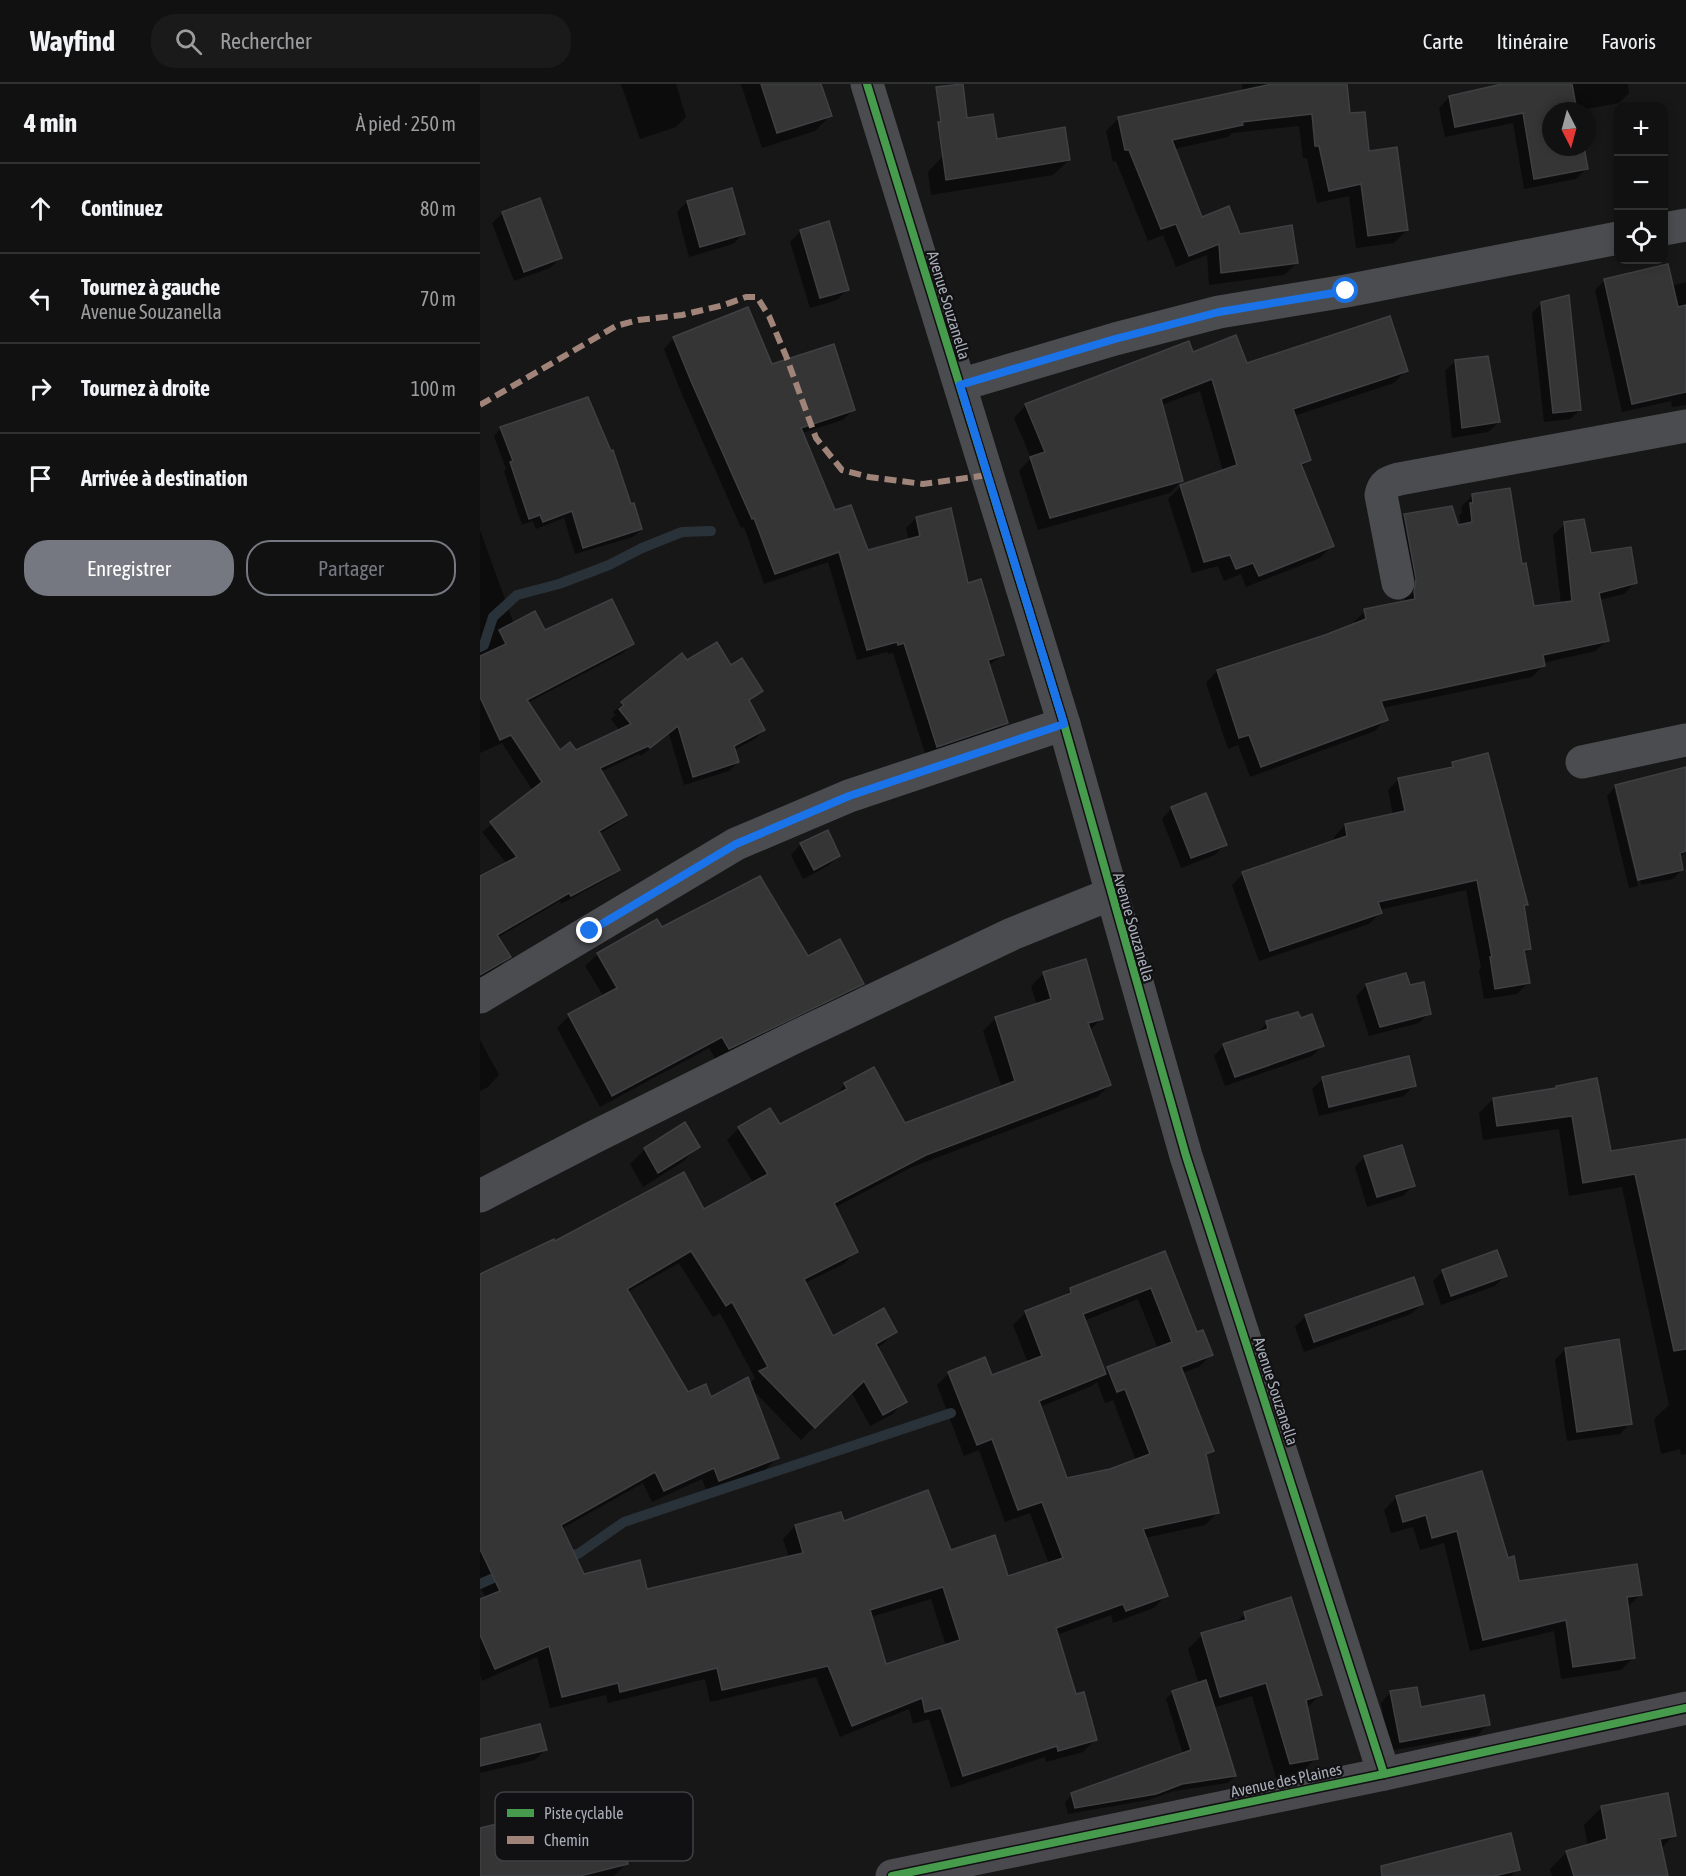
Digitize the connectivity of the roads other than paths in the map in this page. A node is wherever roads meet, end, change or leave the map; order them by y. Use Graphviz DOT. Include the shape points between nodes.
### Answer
graph roads {
  1 [pos="867,84"];
  2 [pos="1686,225"];
  3 [pos="1668,228"];
  4 [pos="1614,239"];
  5 [pos="960,385"];
  6 [pos="1686,426"];
  7 [pos="1398,584"];
  8 [pos="1064,724"];
  9 [pos="1686,740"];
  10 [pos="1582,762"];
  11 [pos="1111,894"];
  12 [pos="480,997"];
  13 [pos="480,1196"];
  14 [pos="1686,1708"];
  15 [pos="1384,1774"];
  16 [pos="892,1876"];
  1 -- 5 [label="street, Avenue Souzanella"];
  2 -- 3 [label="street"];
  4 -- 5 [label="street" via="1219,312"];
  5 -- 8 [label="street, Avenue Souzanella"];
  6 -- 7 [label="street" via="1387,483 1381,495"];
  8 -- 11 [label="street, Avenue Souzanella"];
  8 -- 12 [label="street" via="849,796 736,844"];
  9 -- 10 [label="street"];
  11 -- 13 [label="street" via="1012,934 795,1037"];
  11 -- 15 [label="street, Avenue Souzanella" via="1186,1156"];
  14 -- 15 [label="street, Avenue des Plaines"];
  15 -- 16 [label="street, Avenue des Plaines"];
}
